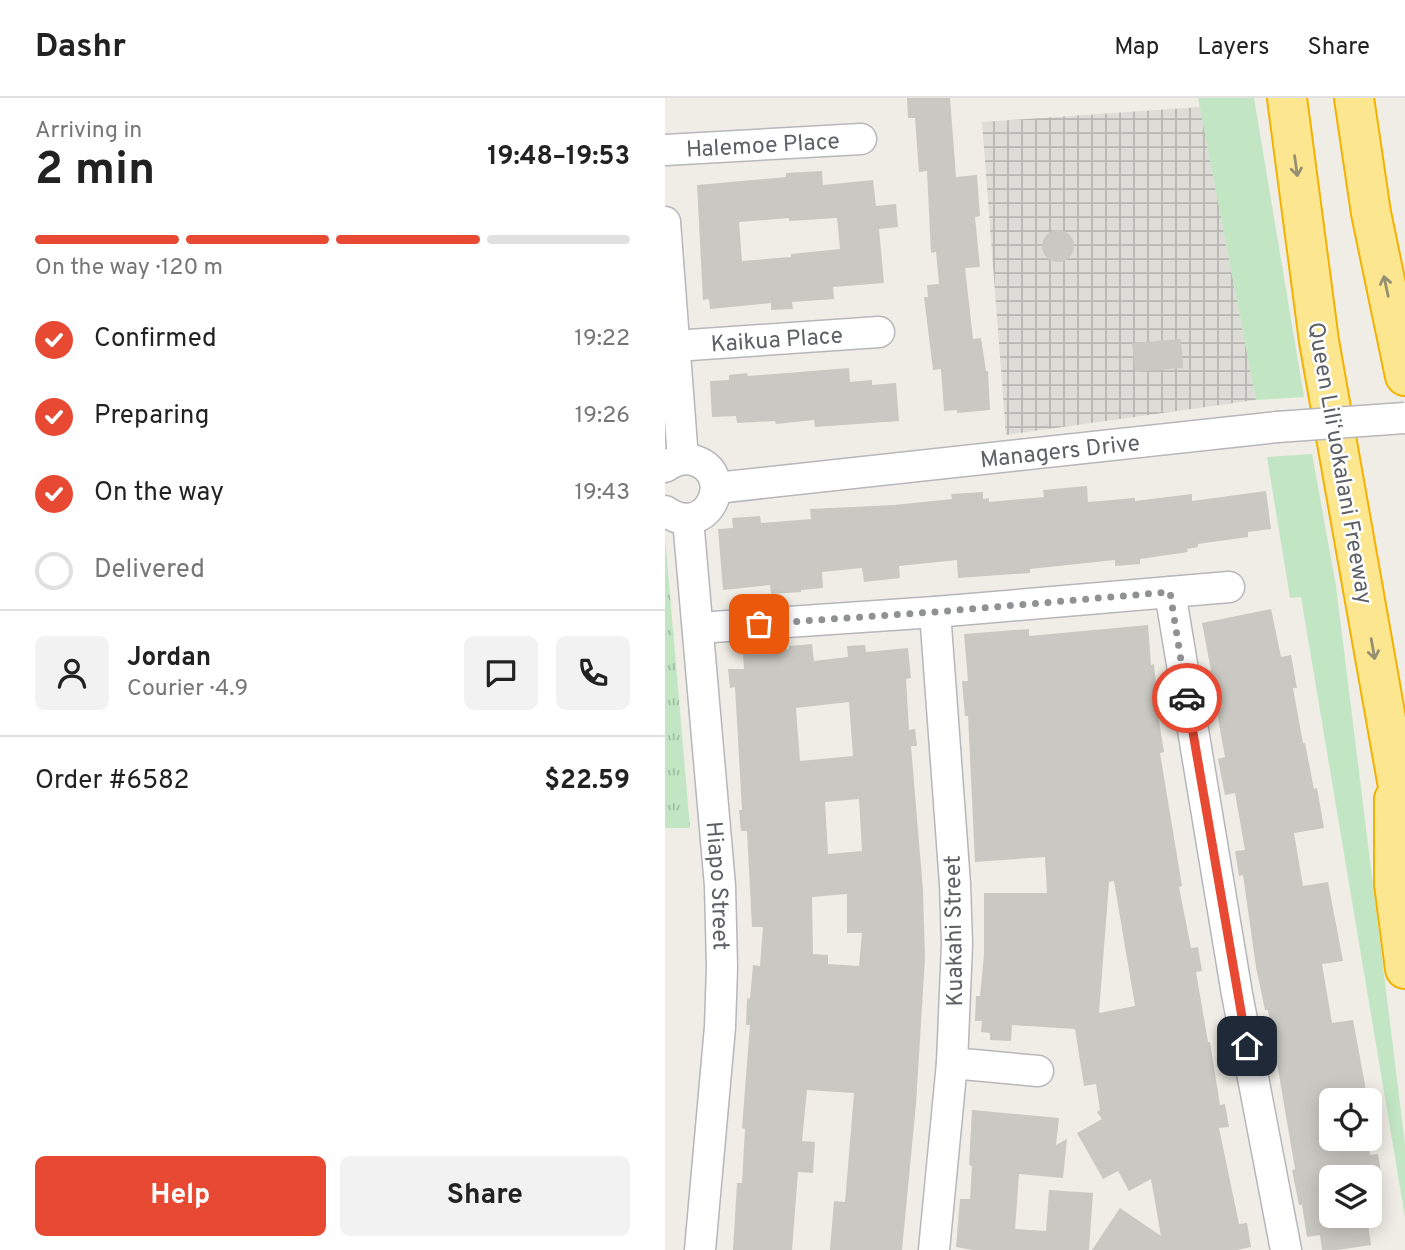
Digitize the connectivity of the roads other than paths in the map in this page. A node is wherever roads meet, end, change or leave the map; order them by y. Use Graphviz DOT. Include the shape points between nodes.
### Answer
graph roads {
  1 [pos="1287,98"];
  2 [pos="1354,98"];
  3 [pos="861,139"];
  4 [pos="665,150"];
  5 [pos="665,222"];
  6 [pos="879,332"];
  7 [pos="675,346"];
  8 [pos="1405,376"];
  9 [pos="1405,418"];
  10 [pos="674,463"];
  11 [pos="716,488"];
  12 [pos="677,515"];
  13 [pos="1229,587"];
  14 [pos="1170,592"];
  15 [pos="935,612"];
  16 [pos="698,628"];
  17 [pos="1394,766"];
  18 [pos="1405,826"];
  19 [pos="1405,969"];
  20 [pos="952,1063"];
  21 [pos="1038,1071"];
  22 [pos="699,1250"];
  23 [pos="934,1250"];
  24 [pos="1286,1250"];
  1 -- 17 [label="highway, Queen Liliʻuokalani Freeway, one-way" via="1319,341"];
  8 -- 2 [label="highway, one-way" via="1371,214"];
  3 -- 4 [label="street, Halemoe Place"];
  5 -- 7 [label="street"];
  6 -- 7 [label="street, Kaikua Place"];
  7 -- 10 [label="street"];
  9 -- 11 [label="street, Managers Drive, bridge" via="1277,427"];
  10 -- 11 [label="street" via="702,464"];
  11 -- 12 [label="street" via="705,512"];
  12 -- 16 [label="street, Hiapo Street"];
  13 -- 14 [label="street"];
  14 -- 15 [label="street"];
  14 -- 24 [label="street" via="1237,994"];
  15 -- 16 [label="street"];
  15 -- 20 [label="street, Kuakahi Street" via="955,884"];
  16 -- 22 [label="street, Hiapo Street" via="720,886 722,967"];
  17 -- 18 [label="highway, Queen Liliʻuokalani Freeway"];
  17 -- 19 [label="highway" via="1394,884"];
  20 -- 21 [label="street"];
  20 -- 23 [label="street, Kuakahi Street"];
}
